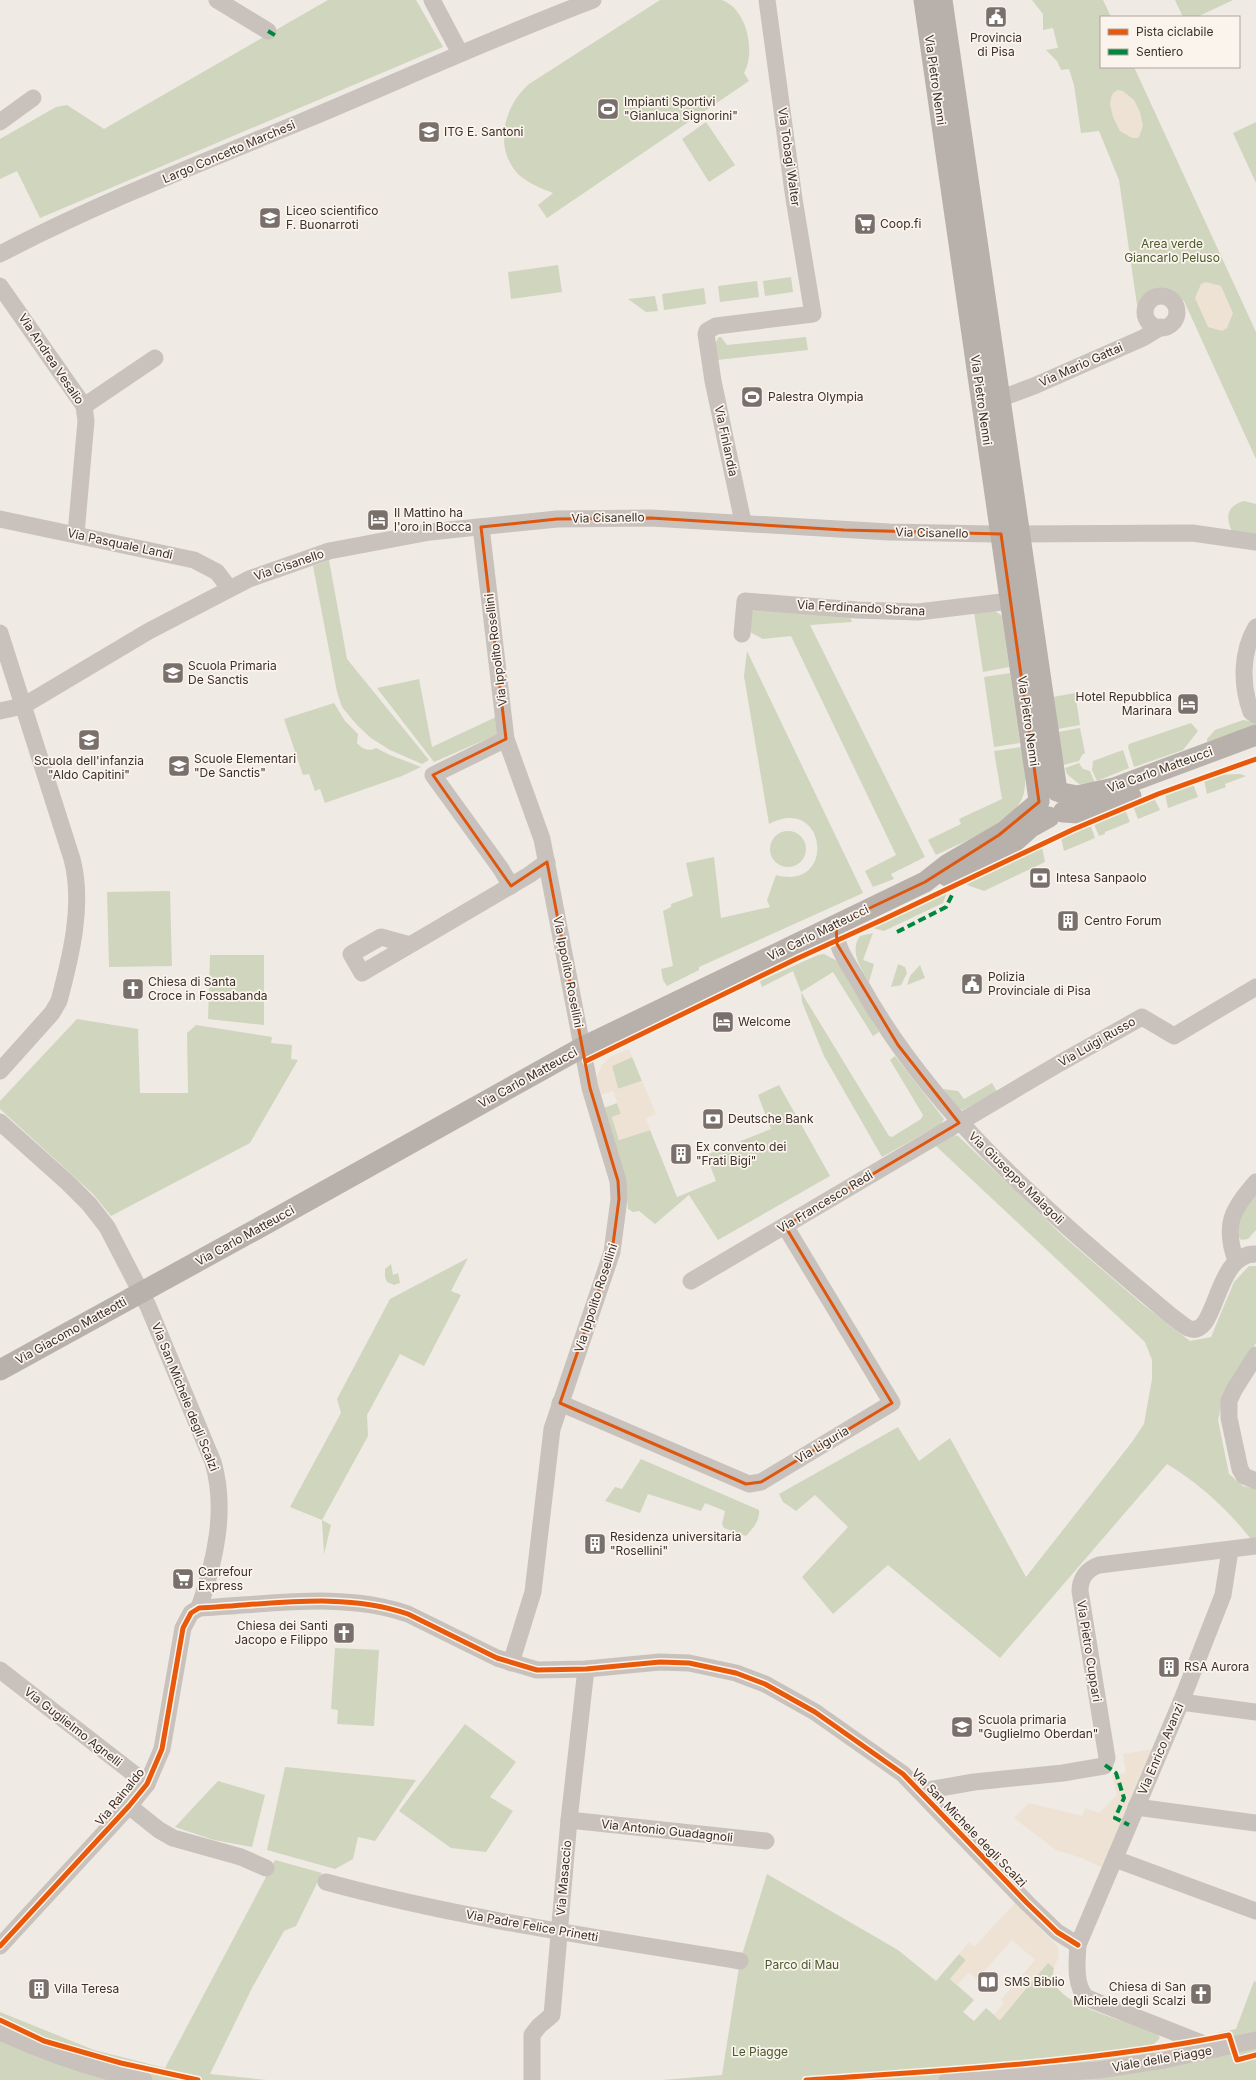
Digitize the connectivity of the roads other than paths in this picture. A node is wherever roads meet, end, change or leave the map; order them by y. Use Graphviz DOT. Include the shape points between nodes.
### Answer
graph roads {
  1 [pos="217,0"];
  2 [pos="432,0"];
  3 [pos="593,0"];
  4 [pos="767,0"];
  5 [pos="924,0"];
  6 [pos="942,0"];
  7 [pos="268,31"];
  8 [pos="460,53"];
  9 [pos="33,98"];
  10 [pos="0,122"];
  11 [pos="0,254"];
  12 [pos="0,286"];
  13 [pos="812,314"];
  14 [pos="1161,327"];
  15 [pos="155,358"];
  16 [pos="999,399"];
  17 [pos="84,406"];
  18 [pos="0,519"];
  19 [pos="744,522"];
  20 [pos="481,527"];
  21 [pos="76,534"];
  22 [pos="1010,534"];
  23 [pos="1256,542"];
  24 [pos="229,588"];
  25 [pos="1010,601"];
  26 [pos="1256,627"];
  27 [pos="0,633"];
  28 [pos="742,634"];
  29 [pos="23,706"];
  30 [pos="0,711"];
  31 [pos="1254,714"];
  32 [pos="1256,735"];
  33 [pos="506,740"];
  34 [pos="1256,750"];
  35 [pos="1051,803"];
  36 [pos="547,862"];
  37 [pos="511,886"];
  38 [pos="836,924"];
  39 [pos="410,946"];
  40 [pos="1256,987"];
  41 [pos="583,1047"];
  42 [pos="0,1070"];
  43 [pos="0,1122"];
  44 [pos="960,1123"];
  45 [pos="1256,1182"];
  46 [pos="785,1226"];
  47 [pos="1256,1254"];
  48 [pos="1236,1261"];
  49 [pos="691,1281"];
  50 [pos="141,1293"];
  51 [pos="1256,1357"];
  52 [pos="0,1370"];
  53 [pos="560,1403"];
  54 [pos="1256,1481"];
  55 [pos="1256,1546"];
  56 [pos="1230,1550"];
  57 [pos="200,1608"];
  58 [pos="511,1663"];
  59 [pos="586,1669"];
  60 [pos="0,1670"];
  61 [pos="1181,1702"];
  62 [pos="1256,1712"];
  63 [pos="147,1784"];
  64 [pos="922,1791"];
  65 [pos="129,1806"];
  66 [pos="1136,1807"];
  67 [pos="569,1820"];
  68 [pos="1256,1823"];
  69 [pos="766,1842"];
  70 [pos="1114,1859"];
  71 [pos="266,1868"];
  72 [pos="326,1882"];
  73 [pos="1256,1911"];
  74 [pos="560,1931"];
  75 [pos="1078,1945"];
  76 [pos="0,1946"];
  77 [pos="740,1961"];
  78 [pos="0,2032"];
  79 [pos="1256,2040"];
  80 [pos="1217,2050"];
  81 [pos="144,2080"];
  82 [pos="532,2080"];
  83 [pos="947,2080"];
  1 -- 7 [label="street"];
  2 -- 8 [label="street"];
  3 -- 8 [label="street, Largo Concetto Marchesi"];
  4 -- 13 [label="street, Via Tobagi Walter"];
  5 -- 22 [label="main road, Via Pietro Nenni"];
  6 -- 16 [label="main road, Via Pietro Nenni"];
  8 -- 11 [label="street, Largo Concetto Marchesi" via="63,222"];
  9 -- 10 [label="street"];
  12 -- 17 [label="street, Via Andrea Vesalio"];
  13 -- 19 [label="street, Via Finlandia" via="711,328 707,331 710,361"];
  14 -- 16 [label="street, Via Mario Gattai" via="1143,338"];
  15 -- 17 [label="street"];
  16 -- 22 [label="main road, Via Pietro Nenni"];
  17 -- 21 [label="street, Via Andrea Vesalio" via="86,421"];
  18 -- 21 [label="street, Via Pasquale Landi"];
  19 -- 20 [label="street, Via Cisanello" via="582,518"];
  19 -- 22 [label="street, Via Cisanello" via="844,530"];
  20 -- 24 [label="street, Via Cisanello" via="430,532 329,552"];
  20 -- 33 [label="street, Via Ippolito Rosellini"];
  21 -- 24 [label="street, Via Pasquale Landi" via="194,560 216,572"];
  22 -- 23 [label="street, Via Cisanello" via="1192,534"];
  22 -- 25 [label="main road, Via Pietro Nenni"];
  22 -- 35 [label="main road, Via Pietro Nenni"];
  24 -- 29 [label="street, Via Cisanello" via="149,631"];
  25 -- 28 [label="street, Via Ferdinando Sbrana" via="918,612 745,601"];
  25 -- 35 [label="main road, Via Pietro Nenni"];
  26 -- 31 [label="street" via="1248,644 1244,670 1245,688"];
  27 -- 29 [label="street"];
  29 -- 30 [label="street, Via Cisanello"];
  29 -- 42 [label="street" via="77,876 78,896 59,1001 52,1013"];
  32 -- 35 [label="main road, Via Carlo Matteucci" via="1114,788"];
  33 -- 36 [label="street, Via Ippolito Rosellini" via="531,806"];
  33 -- 37 [label="street" via="432,776"];
  34 -- 35 [label="main road, Via Carlo Matteucci" via="1076,814"];
  35 -- 38 [label="main road, Via Carlo Matteucci" via="1008,849 950,875 925,882"];
  36 -- 37 [label="street"];
  36 -- 41 [label="street, Via Ippolito Rosellini"];
  37 -- 39 [label="street"];
  38 -- 41 [label="main road, Via Carlo Matteucci"];
  38 -- 44 [label="street, Via Giuseppe Malagoli" via="836,941 867,996 898,1045"];
  40 -- 44 [label="street, Via Luigi Russo" via="1174,1036 1142,1017"];
  41 -- 50 [label="main road, Via Carlo Matteucci"];
  41 -- 53 [label="street, Via Ippolito Rosellini" via="590,1088 618,1181 619,1199 612,1252"];
  43 -- 50 [label="street, Via San Michele degli Scalzi" via="89,1204 107,1227"];
  44 -- 46 [label="street, Via Francesco Redi"];
  44 -- 48 [label="street, Via Giuseppe Malagoli" via="1027,1191 1112,1266 1188,1328 1200,1327 1205,1323 1228,1270"];
  45 -- 48 [label="street" via="1231,1217 1229,1240"];
  46 -- 49 [label="street, Via Francesco Redi"];
  46 -- 53 [label="street, Via Liguria" via="892,1403 761,1482 749,1484"];
  47 -- 48 [label="street" via="1245,1255"];
  50 -- 52 [label="main road, Via Giacomo Matteotti"];
  50 -- 57 [label="street, Via San Michele degli Scalzi" via="213,1462 219,1484 218,1531"];
  51 -- 54 [label="street" via="1231,1395 1229,1409 1240,1469 1244,1476"];
  53 -- 58 [label="street, Via Ippolito Rosellini" via="552,1429 533,1592"];
  55 -- 56 [label="street, Via Pietro Cuppari"];
  56 -- 61 [label="street, Via Enrico Avanzi" via="1223,1595"];
  56 -- 64 [label="street, Via Pietro Cuppari" via="1099,1565 1083,1578 1080,1591 1107,1758 1104,1766"];
  57 -- 58 [label="street, Via San Michele degli Scalzi" via="328,1601 378,1605 408,1614"];
  57 -- 63 [label="street, Via Rainaldo" via="191,1613 183,1628 162,1749"];
  58 -- 59 [label="street, Via San Michele degli Scalzi" via="546,1671"];
  59 -- 64 [label="street, Via San Michele degli Scalzi" via="682,1662 749,1677 815,1712 887,1761"];
  59 -- 67 [label="street, Via Masaccio"];
  60 -- 63 [label="street, Via Guglielmo Agnelli"];
  61 -- 62 [label="street"];
  61 -- 66 [label="street, Via Enrico Avanzi"];
  63 -- 65 [label="street, Via Rainaldo"];
  64 -- 75 [label="street, Via San Michele degli Scalzi" via="1027,1903 1057,1932"];
  65 -- 71 [label="street" via="173,1838 241,1857"];
  65 -- 76 [label="street, Via Rainaldo"];
  66 -- 68 [label="street"];
  66 -- 70 [label="street, Via Enrico Avanzi"];
  67 -- 69 [label="street, Via Antonio Guadagnoli"];
  67 -- 74 [label="street, Via Masaccio"];
  70 -- 73 [label="street"];
  70 -- 75 [label="street, Via Enrico Avanzi"];
  72 -- 74 [label="street, Via Padre Felice Prinetti" via="448,1912"];
  74 -- 77 [label="street, Via Padre Felice Prinetti"];
  74 -- 82 [label="street, Via Masaccio" via="552,2015 532,2035"];
  75 -- 80 [label="street" via="1079,1983 1083,1995"];
  78 -- 81 [label="street" via="69,2060"];
  79 -- 80 [label="street, Viale delle Piagge"];
  80 -- 83 [label="street, Viale delle Piagge" via="1099,2070"];
}
